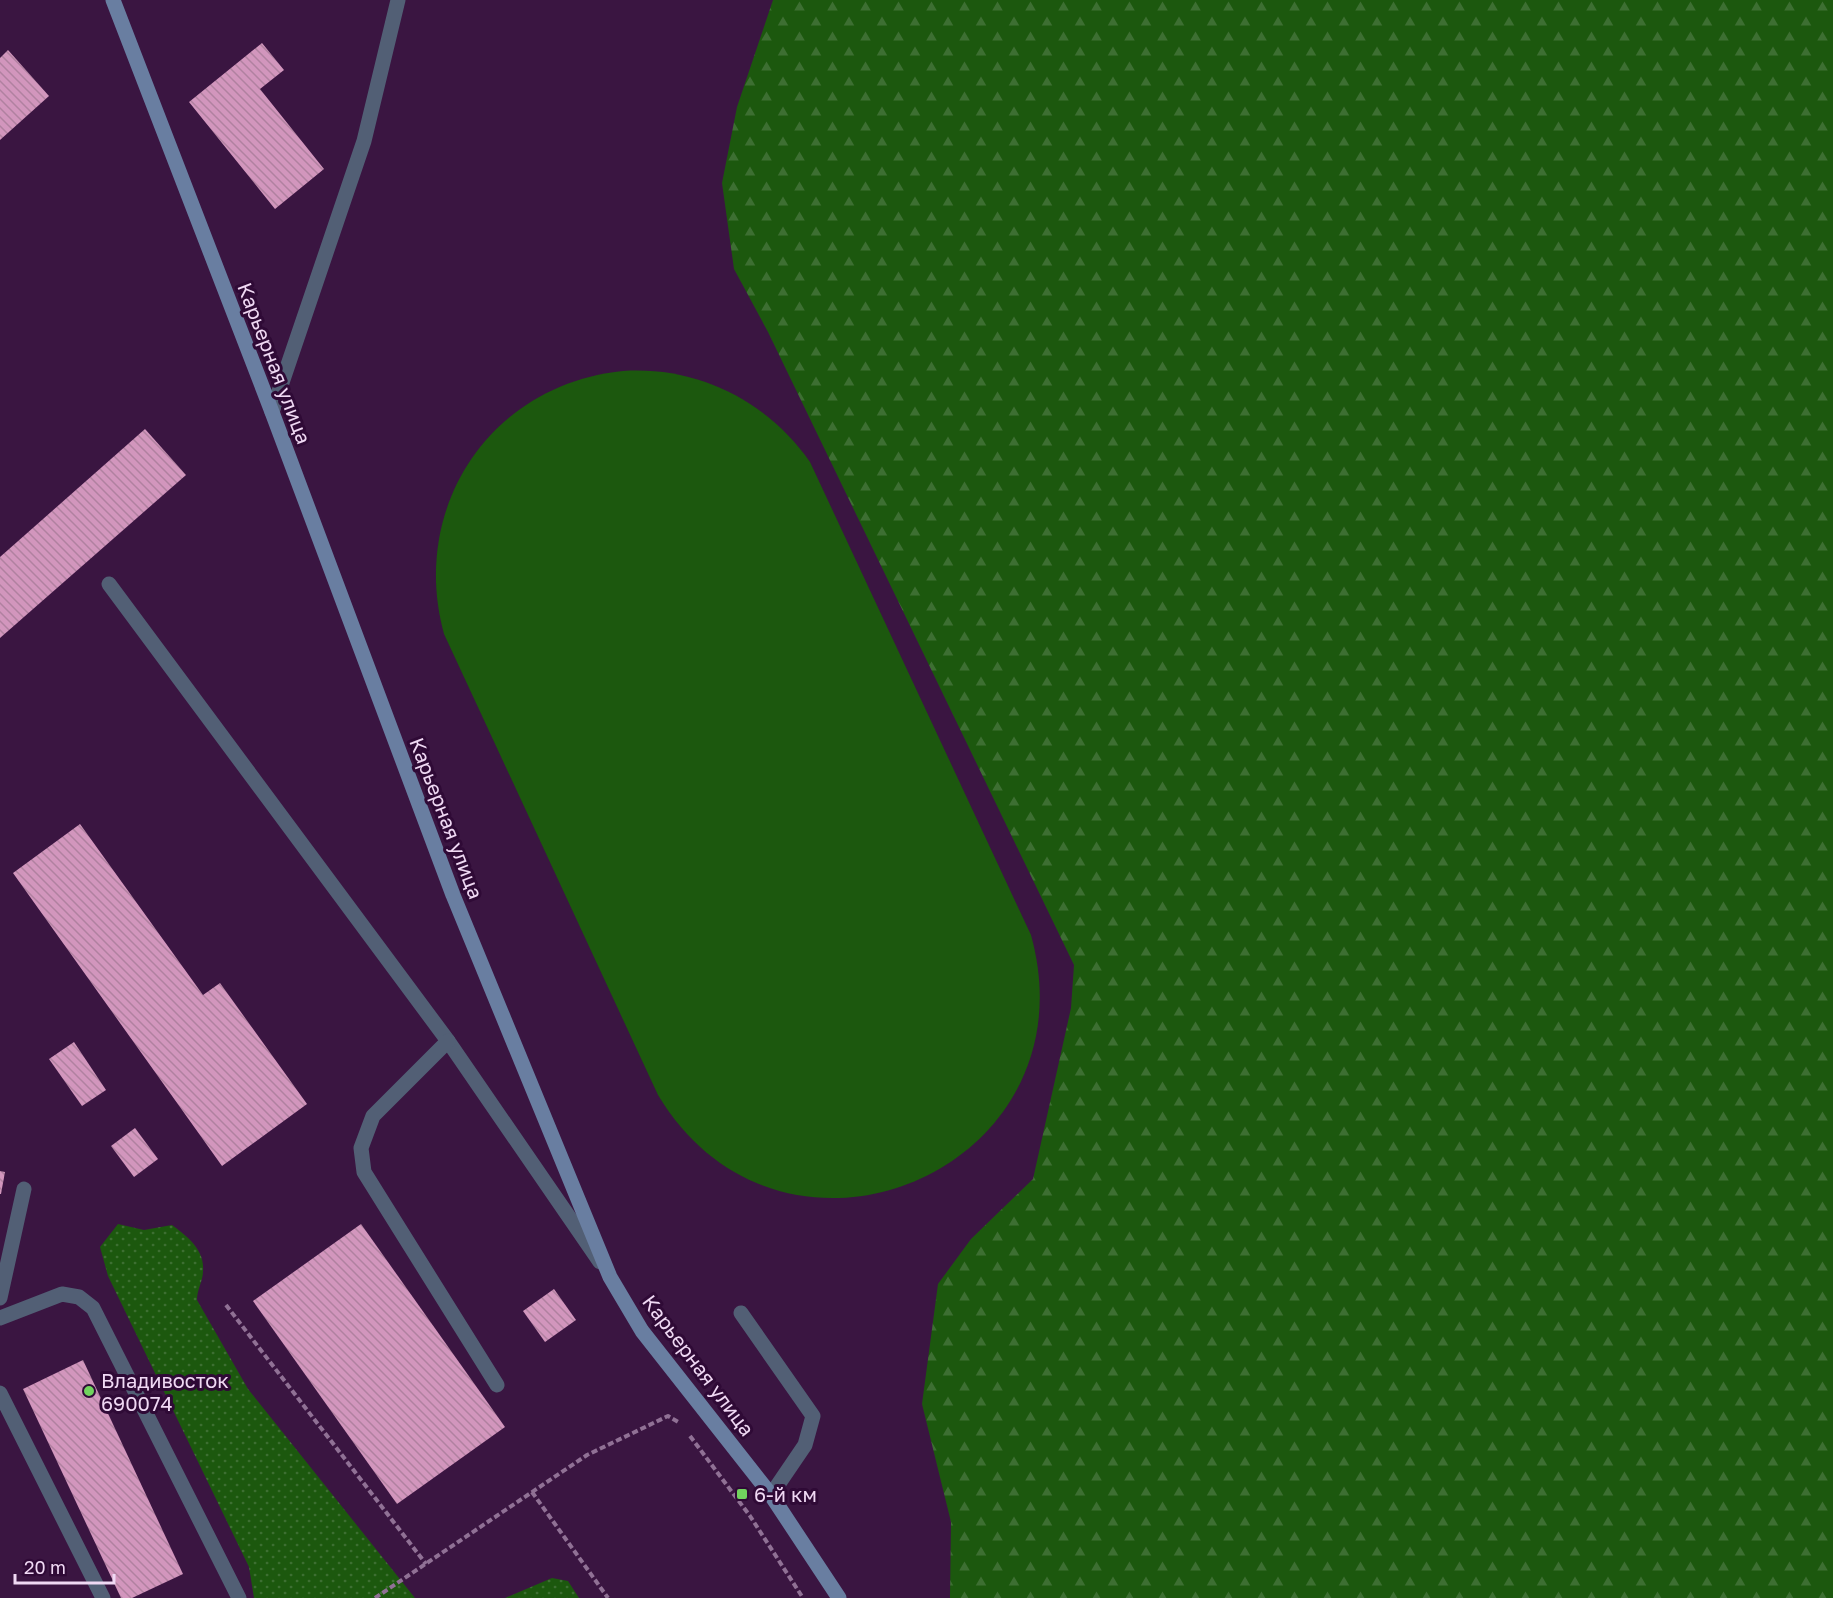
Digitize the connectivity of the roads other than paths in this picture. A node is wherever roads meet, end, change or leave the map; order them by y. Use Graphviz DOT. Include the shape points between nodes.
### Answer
graph roads {
  1 [pos="113,0"];
  2 [pos="398,0"];
  3 [pos="272,412"];
  4 [pos="109,584"];
  5 [pos="448,1041"];
  6 [pos="24,1189"];
  7 [pos="610,1277"];
  8 [pos="0,1298"];
  9 [pos="741,1313"];
  10 [pos="0,1318"];
  11 [pos="497,1385"];
  12 [pos="0,1393"];
  13 [pos="771,1495"];
  14 [pos="103,1598"];
  15 [pos="239,1598"];
  16 [pos="839,1598"];
  1 -- 3 [label="street, Карьерная улица"];
  2 -- 3 [label="lane" via="364,141"];
  3 -- 7 [label="street, Карьерная улица" via="453,895"];
  4 -- 5 [label="lane"];
  5 -- 7 [label="lane"];
  5 -- 11 [label="lane" via="373,1116 361,1148 364,1172"];
  6 -- 8 [label="lane"];
  7 -- 13 [label="street, Карьерная улица" via="642,1331"];
  9 -- 13 [label="lane" via="813,1416 805,1445"];
  10 -- 15 [label="lane" via="62,1294 79,1297 93,1308"];
  12 -- 14 [label="lane"];
  13 -- 16 [label="street, Карьерная улица"];
}
